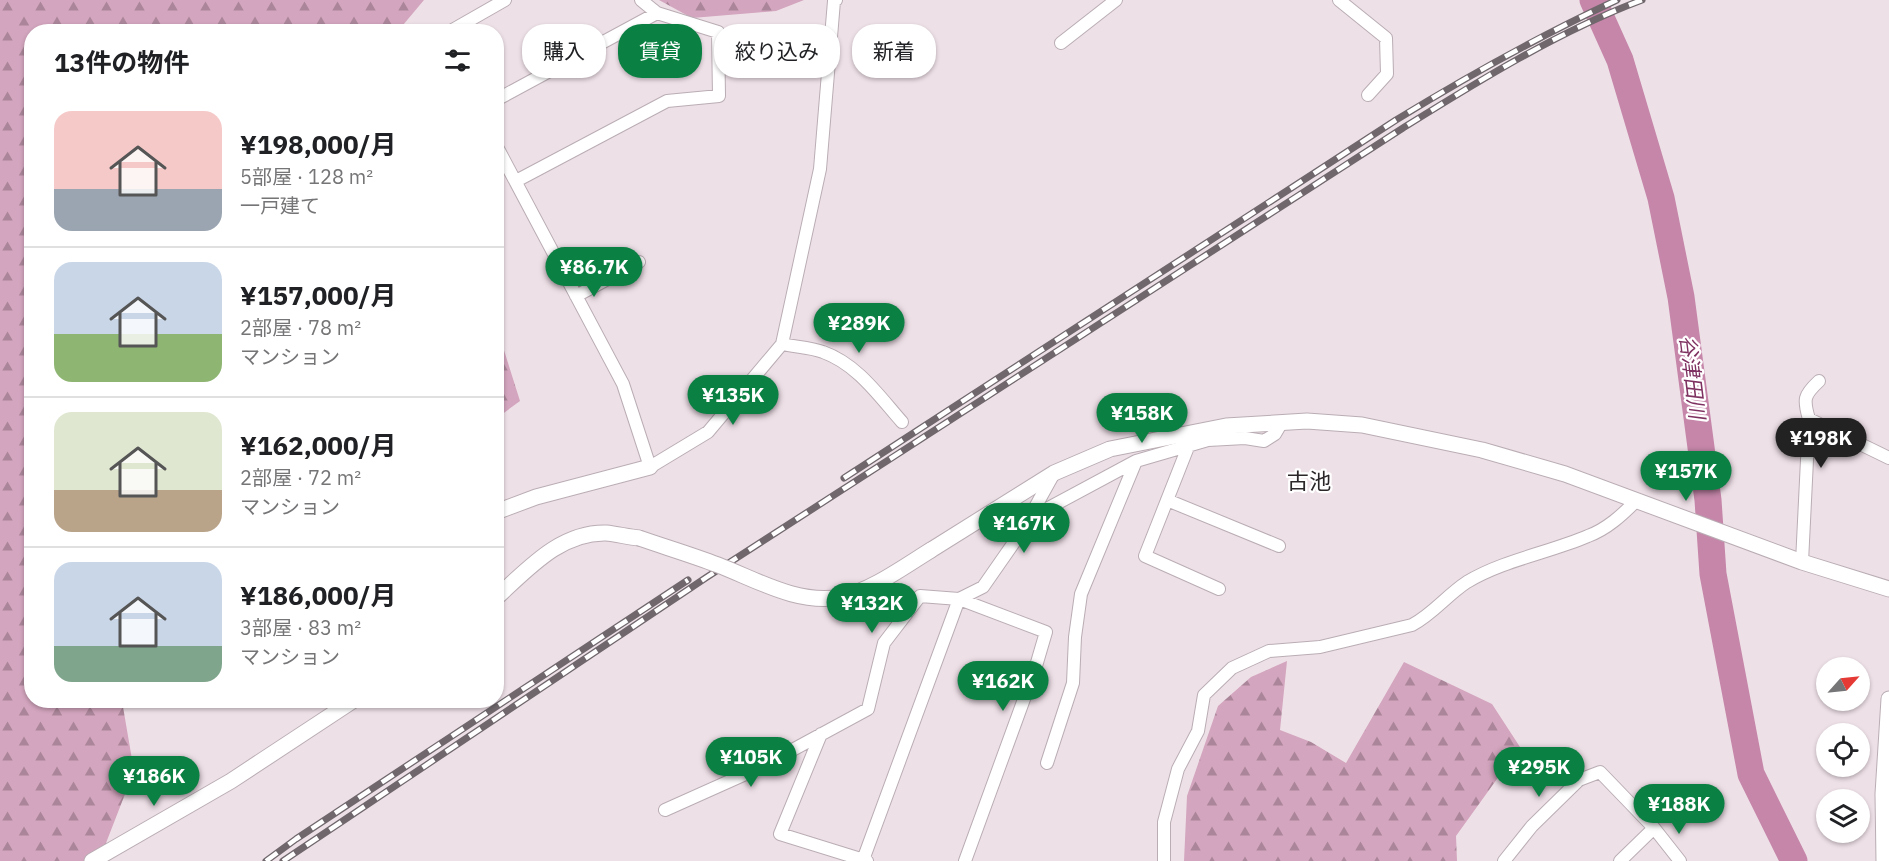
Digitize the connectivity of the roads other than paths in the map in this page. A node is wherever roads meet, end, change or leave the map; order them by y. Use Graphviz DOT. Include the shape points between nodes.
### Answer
graph roads {
  1 [pos="505,0"];
  2 [pos="641,0"];
  3 [pos="836,0"];
  4 [pos="1116,0"];
  5 [pos="1339,0"];
  6 [pos="657,14"];
  7 [pos="463,24"];
  8 [pos="1061,43"];
  9 [pos="1368,95"];
  10 [pos="504,96"];
  11 [pos="504,159"];
  12 [pos="516,181"];
  13 [pos="639,262"];
  14 [pos="576,296"];
  15 [pos="782,344"];
  16 [pos="1819,381"];
  17 [pos="1809,419"];
  18 [pos="902,422"];
  19 [pos="1282,422"];
  20 [pos="1188,447"];
  21 [pos="1889,458"];
  22 [pos="1137,461"];
  23 [pos="650,467"];
  24 [pos="1054,473"];
  25 [pos="1167,500"];
  26 [pos="1641,503"];
  27 [pos="504,509"];
  28 [pos="1028,519"];
  29 [pos="1279,546"];
  30 [pos="1802,562"];
  31 [pos="1219,589"];
  32 [pos="1889,589"];
  33 [pos="504,591"];
  34 [pos="959,599"];
  35 [pos="1889,699"];
  36 [pos="342,708"];
  37 [pos="821,734"];
  38 [pos="1047,763"];
  39 [pos="664,810"];
  40 [pos="1654,828"];
  41 [pos="865,860"];
  42 [pos="92,861"];
  43 [pos="965,861"];
  44 [pos="1164,861"];
  45 [pos="1504,861"];
  46 [pos="1620,861"];
  47 [pos="1680,861"];
  48 [pos="1884,861"];
  1 -- 7 [label="street"];
  2 -- 6 [label="street"];
  3 -- 15 [label="street" via="820,169"];
  4 -- 8 [label="street"];
  5 -- 9 [label="street" via="1386,38 1387,74"];
  6 -- 10 [label="street"];
  6 -- 12 [label="street" via="718,32 718,96 667,101"];
  11 -- 12 [label="street"];
  12 -- 14 [label="street"];
  13 -- 14 [label="street"];
  14 -- 23 [label="street" via="623,384"];
  15 -- 18 [label="street" via="822,351 845,362"];
  15 -- 23 [label="street" via="708,432"];
  16 -- 17 [label="street" via="1807,393 1804,404"];
  17 -- 21 [label="street"];
  17 -- 30 [label="street"];
  19 -- 20 [label="street" via="1275,434 1264,441 1222,438"];
  19 -- 24 [label="street" via="1226,426 1110,449"];
  19 -- 26 [label="street" via="1362,425 1482,450 1565,474"];
  20 -- 22 [label="street"];
  20 -- 25 [label="street"];
  22 -- 28 [label="street"];
  22 -- 38 [label="street" via="1081,594 1072,683"];
  23 -- 27 [label="street"];
  24 -- 28 [label="street"];
  24 -- 33 [label="street, bridge" via="931,550 843,596 816,600 776,590 639,538 607,533 574,538 541,558"];
  25 -- 29 [label="street"];
  25 -- 31 [label="street" via="1145,556"];
  26 -- 30 [label="street"];
  26 -- 44 [label="street" via="1590,536 1525,557 1468,582 1412,625 1320,647 1269,651 1232,668 1204,695 1198,731 1178,769 1164,822"];
  28 -- 34 [label="street" via="983,587"];
  30 -- 32 [label="street"];
  34 -- 37 [label="street" via="920,596 884,643 868,709"];
  34 -- 41 [label="street"];
  34 -- 43 [label="street" via="1046,632"];
  35 -- 48 [label="street" via="1883,794"];
  36 -- 42 [label="street" via="231,781"];
  37 -- 39 [label="street" via="761,767"];
  37 -- 41 [label="street" via="780,834"];
  40 -- 45 [label="street" via="1600,772 1579,780"];
  40 -- 46 [label="street"];
  40 -- 47 [label="street"];
}
